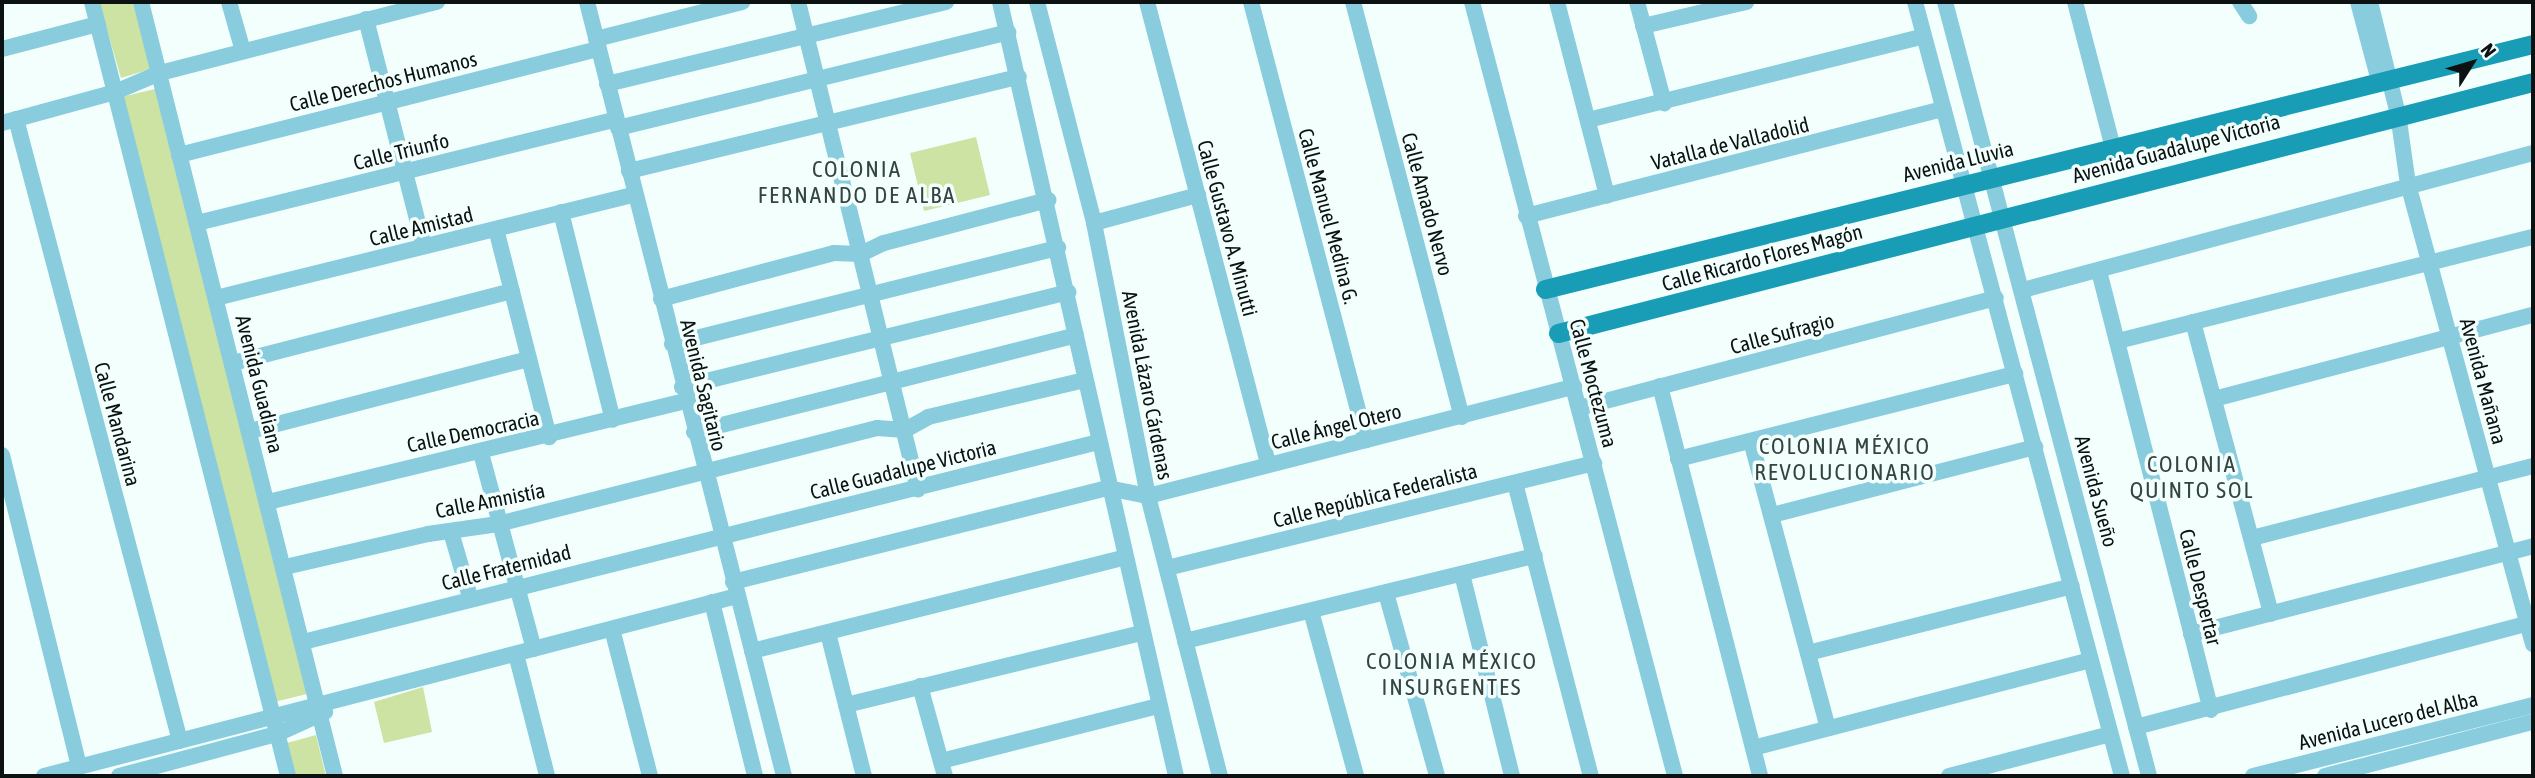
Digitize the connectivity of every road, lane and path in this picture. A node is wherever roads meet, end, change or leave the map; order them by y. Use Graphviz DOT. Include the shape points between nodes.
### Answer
graph roads {
  1 [pos="92,2"];
  2 [pos="141,2"];
  3 [pos="229,2"];
  4 [pos="437,2"];
  5 [pos="587,2"];
  6 [pos="742,2"];
  7 [pos="798,2"];
  8 [pos="946,2"];
  9 [pos="1000,2"];
  10 [pos="1037,2"];
  11 [pos="1147,2"];
  12 [pos="1251,2"];
  13 [pos="1353,2"];
  14 [pos="1472,2"];
  15 [pos="1557,2"];
  16 [pos="1637,2"];
  17 [pos="1746,2"];
  18 [pos="1915,2"];
  19 [pos="1945,2"];
  20 [pos="2092,2"];
  21 [pos="2239,2"];
  22 [pos="2358,2"];
  23 [pos="2370,2"];
  24 [pos="2075,4"];
  25 [pos="1714,6"];
  26 [pos="2249,16"];
  27 [pos="366,19"];
  28 [pos="98,24"];
  29 [pos="1643,26"];
  30 [pos="1009,32"];
  31 [pos="1924,36"];
  32 [pos="808,39"];
  33 [pos="597,44"];
  34 [pos="2533,44"];
  35 [pos="2,49"];
  36 [pos="243,51"];
  37 [pos="160,73"];
  38 [pos="1019,77"];
  39 [pos="2383,78"];
  40 [pos="818,81"];
  41 [pos="2533,82"];
  42 [pos="607,84"];
  43 [pos="115,92"];
  44 [pos="386,101"];
  45 [pos="1664,103"];
  46 [pos="1944,109"];
  47 [pos="2394,119"];
  48 [pos="1588,120"];
  49 [pos="9,121"];
  50 [pos="828,122"];
  51 [pos="617,123"];
  52 [pos="2113,148"];
  53 [pos="2533,153"];
  54 [pos="179,155"];
  55 [pos="629,171"];
  56 [pos="404,172"];
  57 [pos="1993,176"];
  58 [pos="1962,183"];
  59 [pos="2409,184"];
  60 [pos="635,194"];
  61 [pos="1198,195"];
  62 [pos="1607,196"];
  63 [pos="1048,200"];
  64 [pos="561,212"];
  65 [pos="1526,216"];
  66 [pos="2004,216"];
  67 [pos="197,223"];
  68 [pos="1094,223"];
  69 [pos="1976,224"];
  70 [pos="496,229"];
  71 [pos="2533,237"];
  72 [pos="424,246"];
  73 [pos="1058,248"];
  74 [pos="861,254"];
  75 [pos="2430,264"];
  76 [pos="2099,271"];
  77 [pos="1545,289"];
  78 [pos="2023,290"];
  79 [pos="512,291"];
  80 [pos="1068,292"];
  81 [pos="872,297"];
  82 [pos="216,298"];
  83 [pos="1996,298"];
  84 [pos="661,299"];
  85 [pos="2533,315"];
  86 [pos="2193,322"];
  87 [pos="1558,333"];
  88 [pos="1076,335"];
  89 [pos="2450,336"];
  90 [pos="883,340"];
  91 [pos="2118,341"];
  92 [pos="672,344"];
  93 [pos="529,359"];
  94 [pos="233,363"];
  95 [pos="2015,374"];
  96 [pos="1085,380"];
  97 [pos="894,385"];
  98 [pos="1660,386"];
  99 [pos="1574,387"];
  100 [pos="685,394"];
  101 [pos="2214,399"];
  102 [pos="1579,408"];
  103 [pos="1462,417"];
  104 [pos="613,420"];
  105 [pos="905,430"];
  106 [pos="250,432"];
  107 [pos="694,432"];
  108 [pos="549,437"];
  109 [pos="1366,440"];
  110 [pos="1751,441"];
  111 [pos="1098,442"];
  112 [pos="2035,447"];
  113 [pos="481,453"];
  114 [pos="2,455"];
  115 [pos="1678,459"];
  116 [pos="1594,463"];
  117 [pos="1268,464"];
  118 [pos="2533,466"];
  119 [pos="703,470"];
  120 [pos="2488,478"];
  121 [pos="1515,483"];
  122 [pos="1108,488"];
  123 [pos="918,489"];
  124 [pos="1148,496"];
  125 [pos="268,502"];
  126 [pos="1772,514"];
  127 [pos="498,524"];
  128 [pos="451,533"];
  129 [pos="719,536"];
  130 [pos="2252,538"];
  131 [pos="2533,546"];
  132 [pos="2509,552"];
  133 [pos="1535,556"];
  134 [pos="1125,558"];
  135 [pos="285,567"];
  136 [pos="1167,568"];
  137 [pos="1462,574"];
  138 [pos="515,585"];
  139 [pos="2072,586"];
  140 [pos="735,589"];
  141 [pos="1387,593"];
  142 [pos="470,597"];
  143 [pos="712,602"];
  144 [pos="1311,611"];
  145 [pos="2271,614"];
  146 [pos="2530,623"];
  147 [pos="612,629"];
  148 [pos="828,633"];
  149 [pos="1141,633"];
  150 [pos="2192,634"];
  151 [pos="1185,641"];
  152 [pos="303,642"];
  153 [pos="2533,644"];
  154 [pos="534,649"];
  155 [pos="752,651"];
  156 [pos="1808,653"];
  157 [pos="516,654"];
  158 [pos="2091,660"];
  159 [pos="920,686"];
  160 [pos="846,705"];
  161 [pos="2533,705"];
  162 [pos="1159,706"];
  163 [pos="2211,710"];
  164 [pos="317,711"];
  165 [pos="2533,722"];
  166 [pos="275,726"];
  167 [pos="2136,727"];
  168 [pos="1829,728"];
  169 [pos="2110,734"];
  170 [pos="180,741"];
  171 [pos="1753,748"];
  172 [pos="79,767"];
  173 [pos="943,769"];
  174 [pos="2349,773"];
  175 [pos="44,776"];
  176 [pos="119,776"];
  177 [pos="288,776"];
  178 [pos="335,776"];
  179 [pos="547,776"];
  180 [pos="650,776"];
  181 [pos="755,776"];
  182 [pos="785,776"];
  183 [pos="864,776"];
  184 [pos="1176,776"];
  185 [pos="1220,776"];
  186 [pos="1356,776"];
  187 [pos="1437,776"];
  188 [pos="1512,776"];
  189 [pos="1591,776"];
  190 [pos="1675,776"];
  191 [pos="1760,776"];
  192 [pos="1949,776"];
  193 [pos="2122,776"];
  194 [pos="2149,776"];
  195 [pos="2253,776"];
  196 [pos="2325,776"];
  1 -- 28 [label="street"];
  2 -- 37 [label="street, Avenida Guadiana"];
  3 -- 36 [label="street"];
  4 -- 27 [label="street"];
  5 -- 33 [label="street, Avenida Sagitario"];
  6 -- 33 [label="street, Calle Derechos Humanos"];
  7 -- 32 [label="street"];
  8 -- 32 [label="street" via="831,28"];
  9 -- 30 [label="street"];
  10 -- 68 [label="street, Avenida Lázaro Cárdenas"];
  11 -- 61 [label="street, Calle Gustavo A. Minutti"];
  12 -- 109 [label="street, Calle Manuel Medina G."];
  13 -- 103 [label="street, Calle Amado Nervo"];
  14 -- 65 [label="street, Calle Moctezuma"];
  15 -- 48 [label="street"];
  16 -- 29 [label="street"];
  17 -- 25 [label="street"];
  18 -- 31 [label="street"];
  19 -- 57 [label="street, Avenida Sueño"];
  20 -- 24 [label="street"];
  21 -- 26 [label="street"];
  22 -- 39 [label="street"];
  23 -- 39 [label="street"];
  24 -- 52 [label="street"];
  25 -- 29 [label="street"];
  27 -- 36 [label="street"];
  27 -- 44 [label="street"];
  28 -- 35 [label="street"];
  28 -- 43 [label="street"];
  29 -- 45 [label="street"];
  30 -- 38 [label="street"];
  30 -- 40 [label="street" via="842,71"];
  31 -- 45 [label="street"];
  31 -- 46 [label="street"];
  32 -- 40 [label="street"];
  32 -- 42 [label="street" via="782,37"];
  33 -- 42 [label="street, Avenida Sagitario"];
  33 -- 44 [label="street, Calle Derechos Humanos"];
  34 -- 39 [label="main road"];
  36 -- 37 [label="street"];
  37 -- 43 [label="street"];
  37 -- 54 [label="street, Avenida Guadiana"];
  38 -- 50 [label="street"];
  38 -- 63 [label="street"];
  39 -- 47 [label="street, Avenida Mañana"];
  39 -- 52 [label="main road, Avenida Lluvia"];
  40 -- 50 [label="street"];
  40 -- 51 [label="street, Calle Triunfo" via="792,81"];
  41 -- 47 [label="main road, Avenida Guadalupe Victoria"];
  42 -- 51 [label="street, Avenida Sagitario"];
  43 -- 49 [label="street"];
  43 -- 166 [label="street"];
  44 -- 54 [label="street, Calle Derechos Humanos"];
  44 -- 56 [label="street"];
  45 -- 48 [label="street"];
  46 -- 58 [label="street"];
  46 -- 62 [label="street, Vatalla de Valladolid"];
  47 -- 59 [label="street, Avenida Mañana"];
  47 -- 66 [label="main road, Avenida Guadalupe Victoria"];
  48 -- 62 [label="street"];
  49 -- 170 [label="street, Calle Mandarina"];
  50 -- 55 [label="street"];
  50 -- 74 [label="street"];
  51 -- 55 [label="street, Avenida Sagitario"];
  51 -- 56 [label="street, Calle Triunfo"];
  52 -- 57 [label="main road, Avenida Lluvia"];
  53 -- 59 [label="street"];
  54 -- 67 [label="street, Avenida Guadiana"];
  55 -- 60 [label="street, Avenida Sagitario"];
  56 -- 67 [label="street, Calle Triunfo"];
  56 -- 72 [label="street"];
  57 -- 58 [label="main road, Avenida Lluvia"];
  57 -- 66 [label="street, Avenida Sueño"];
  58 -- 69 [label="street"];
  58 -- 77 [label="main road, Avenida Lluvia"];
  59 -- 75 [label="street, Avenida Mañana"];
  59 -- 76 [label="street"];
  60 -- 64 [label="street, Calle Amistad"];
  60 -- 84 [label="street, Avenida Sagitario"];
  61 -- 68 [label="street"];
  61 -- 117 [label="street, Calle Gustavo A. Minutti"];
  62 -- 65 [label="street, Vatalla de Valladolid"];
  63 -- 73 [label="street"];
  63 -- 74 [label="street" via="884,243"];
  64 -- 70 [label="street, Calle Amistad"];
  64 -- 104 [label="street"];
  65 -- 77 [label="street, Calle Moctezuma"];
  66 -- 69 [label="main road, Avenida Guadalupe Victoria"];
  66 -- 78 [label="street, Avenida Sueño"];
  67 -- 82 [label="street, Avenida Guadiana"];
  68 -- 124 [label="street, Avenida Lázaro Cárdenas"];
  69 -- 83 [label="street"];
  69 -- 87 [label="main road, Calle Ricardo Flores Magón"];
  70 -- 72 [label="street, Calle Amistad"];
  70 -- 79 [label="street"];
  71 -- 75 [label="street"];
  72 -- 82 [label="street, Calle Amistad"];
  73 -- 80 [label="street"];
  73 -- 81 [label="street" via="895,286"];
  74 -- 81 [label="street"];
  74 -- 84 [label="street" via="834,253"];
  75 -- 86 [label="street"];
  75 -- 89 [label="street, Avenida Mañana"];
  76 -- 78 [label="street"];
  76 -- 91 [label="street, Calle Despertar"];
  77 -- 87 [label="street, Calle Moctezuma"];
  78 -- 167 [label="street, Avenida Sueño"];
  79 -- 93 [label="street"];
  79 -- 94 [label="street"];
  80 -- 88 [label="street"];
  80 -- 90 [label="street, Calle Democracia"];
  81 -- 90 [label="street"];
  81 -- 92 [label="street"];
  82 -- 94 [label="street, Avenida Guadiana"];
  83 -- 95 [label="street"];
  83 -- 98 [label="street, Calle Sufragio"];
  84 -- 92 [label="street, Avenida Sagitario"];
  85 -- 89 [label="street"];
  86 -- 91 [label="street"];
  86 -- 101 [label="street"];
  87 -- 99 [label="street, Calle Moctezuma"];
  88 -- 96 [label="street"];
  88 -- 97 [label="street" via="918,372"];
  89 -- 101 [label="street"];
  89 -- 120 [label="street, Avenida Mañana"];
  90 -- 97 [label="street"];
  90 -- 100 [label="street, Calle Democracia" via="856,341"];
  91 -- 150 [label="street, Calle Despertar"];
  92 -- 100 [label="street, Avenida Sagitario"];
  93 -- 106 [label="street"];
  93 -- 108 [label="street"];
  94 -- 106 [label="street, Avenida Guadiana"];
  95 -- 110 [label="street"];
  95 -- 112 [label="street"];
  96 -- 105 [label="street" via="928,418"];
  96 -- 111 [label="street"];
  97 -- 105 [label="street"];
  97 -- 107 [label="street" via="865,386"];
  98 -- 102 [label="street, Calle Sufragio"];
  98 -- 115 [label="street"];
  99 -- 102 [label="street, Calle Moctezuma"];
  99 -- 103 [label="street, Calle Ángel Otero"];
  100 -- 104 [label="street, Calle Democracia"];
  100 -- 107 [label="street, Avenida Sagitario"];
  101 -- 130 [label="street"];
  102 -- 116 [label="street, Calle Moctezuma"];
  103 -- 109 [label="street, Calle Ángel Otero"];
  104 -- 108 [label="street, Calle Democracia"];
  105 -- 119 [label="street, Calle Amnistía" via="877,428 724,470"];
  105 -- 123 [label="street"];
  106 -- 125 [label="street, Avenida Guadiana"];
  107 -- 119 [label="street, Avenida Sagitario"];
  108 -- 113 [label="street, Calle Democracia"];
  109 -- 117 [label="street, Calle Ángel Otero"];
  110 -- 115 [label="street"];
  110 -- 126 [label="street"];
  111 -- 122 [label="street"];
  111 -- 123 [label="street, Calle Guadalupe Victoria"];
  112 -- 126 [label="street"];
  112 -- 139 [label="street"];
  113 -- 125 [label="street, Calle Democracia" via="431,460"];
  113 -- 127 [label="street"];
  114 -- 172 [label="street"];
  115 -- 171 [label="street"];
  116 -- 121 [label="street, Calle República Federalista"];
  116 -- 190 [label="street, Calle Moctezuma"];
  117 -- 124 [label="street, Calle Ángel Otero"];
  118 -- 120 [label="street"];
  119 -- 127 [label="street, Calle Amnistía"];
  119 -- 129 [label="street, Avenida Sagitario"];
  120 -- 130 [label="street"];
  120 -- 132 [label="street, Avenida Mañana"];
  121 -- 133 [label="street"];
  121 -- 136 [label="street, Calle República Federalista"];
  122 -- 124 [label="street, Calle Ángel Otero"];
  122 -- 134 [label="street"];
  122 -- 140 [label="street"];
  123 -- 129 [label="street, Calle Guadalupe Victoria"];
  124 -- 136 [label="street, Avenida Lázaro Cárdenas"];
  125 -- 135 [label="street, Avenida Guadiana"];
  126 -- 156 [label="street"];
  127 -- 128 [label="street, Calle Amnistía"];
  127 -- 138 [label="street"];
  128 -- 135 [label="street, Calle Amnistía"];
  128 -- 142 [label="street"];
  129 -- 138 [label="street, Calle Fraternidad"];
  129 -- 140 [label="street, Avenida Sagitario"];
  130 -- 145 [label="street"];
  131 -- 132 [label="street"];
  132 -- 145 [label="street"];
  132 -- 146 [label="street, Avenida Mañana"];
  133 -- 137 [label="street"];
  133 -- 189 [label="street"];
  134 -- 148 [label="street"];
  134 -- 149 [label="street"];
  135 -- 152 [label="street, Avenida Guadiana"];
  136 -- 151 [label="street, Avenida Lázaro Cárdenas"];
  137 -- 141 [label="street"];
  137 -- 188 [label="street"];
  138 -- 142 [label="street, Calle Fraternidad"];
  138 -- 154 [label="street"];
  139 -- 156 [label="street"];
  139 -- 158 [label="street"];
  140 -- 143 [label="street"];
  140 -- 155 [label="street, Avenida Sagitario"];
  141 -- 144 [label="street"];
  141 -- 187 [label="street"];
  142 -- 152 [label="street, Calle Fraternidad"];
  143 -- 147 [label="street"];
  143 -- 181 [label="street"];
  144 -- 151 [label="street"];
  144 -- 186 [label="street"];
  145 -- 150 [label="street"];
  146 -- 153 [label="street, Avenida Mañana"];
  146 -- 163 [label="street"];
  147 -- 154 [label="street"];
  147 -- 180 [label="street"];
  148 -- 155 [label="street"];
  148 -- 160 [label="street"];
  149 -- 159 [label="street"];
  149 -- 162 [label="street"];
  150 -- 163 [label="street, Calle Despertar"];
  151 -- 185 [label="street, Avenida Lázaro Cárdenas"];
  152 -- 164 [label="street, Avenida Guadiana"];
  154 -- 157 [label="street"];
  155 -- 182 [label="street, Avenida Sagitario"];
  156 -- 168 [label="street"];
  157 -- 164 [label="street"];
  157 -- 179 [label="street"];
  158 -- 168 [label="street"];
  158 -- 169 [label="street"];
  159 -- 160 [label="street"];
  159 -- 173 [label="street"];
  160 -- 183 [label="street"];
  161 -- 195 [label="street, Avenida Lucero del Alba"];
  162 -- 173 [label="street"];
  162 -- 184 [label="street"];
  163 -- 167 [label="street"];
  164 -- 166 [label="street"];
  164 -- 178 [label="street, Avenida Guadiana"];
  165 -- 174 [label="street, Avenida Lucero del Alba"];
  166 -- 170 [label="street"];
  166 -- 176 [label="street"];
  166 -- 177 [label="street"];
  167 -- 194 [label="street, Avenida Sueño"];
  168 -- 171 [label="street"];
  169 -- 192 [label="street"];
  169 -- 193 [label="street"];
  170 -- 172 [label="street"];
  171 -- 191 [label="street"];
  172 -- 175 [label="street"];
  174 -- 196 [label="street, Avenida Lucero del Alba"];
}
